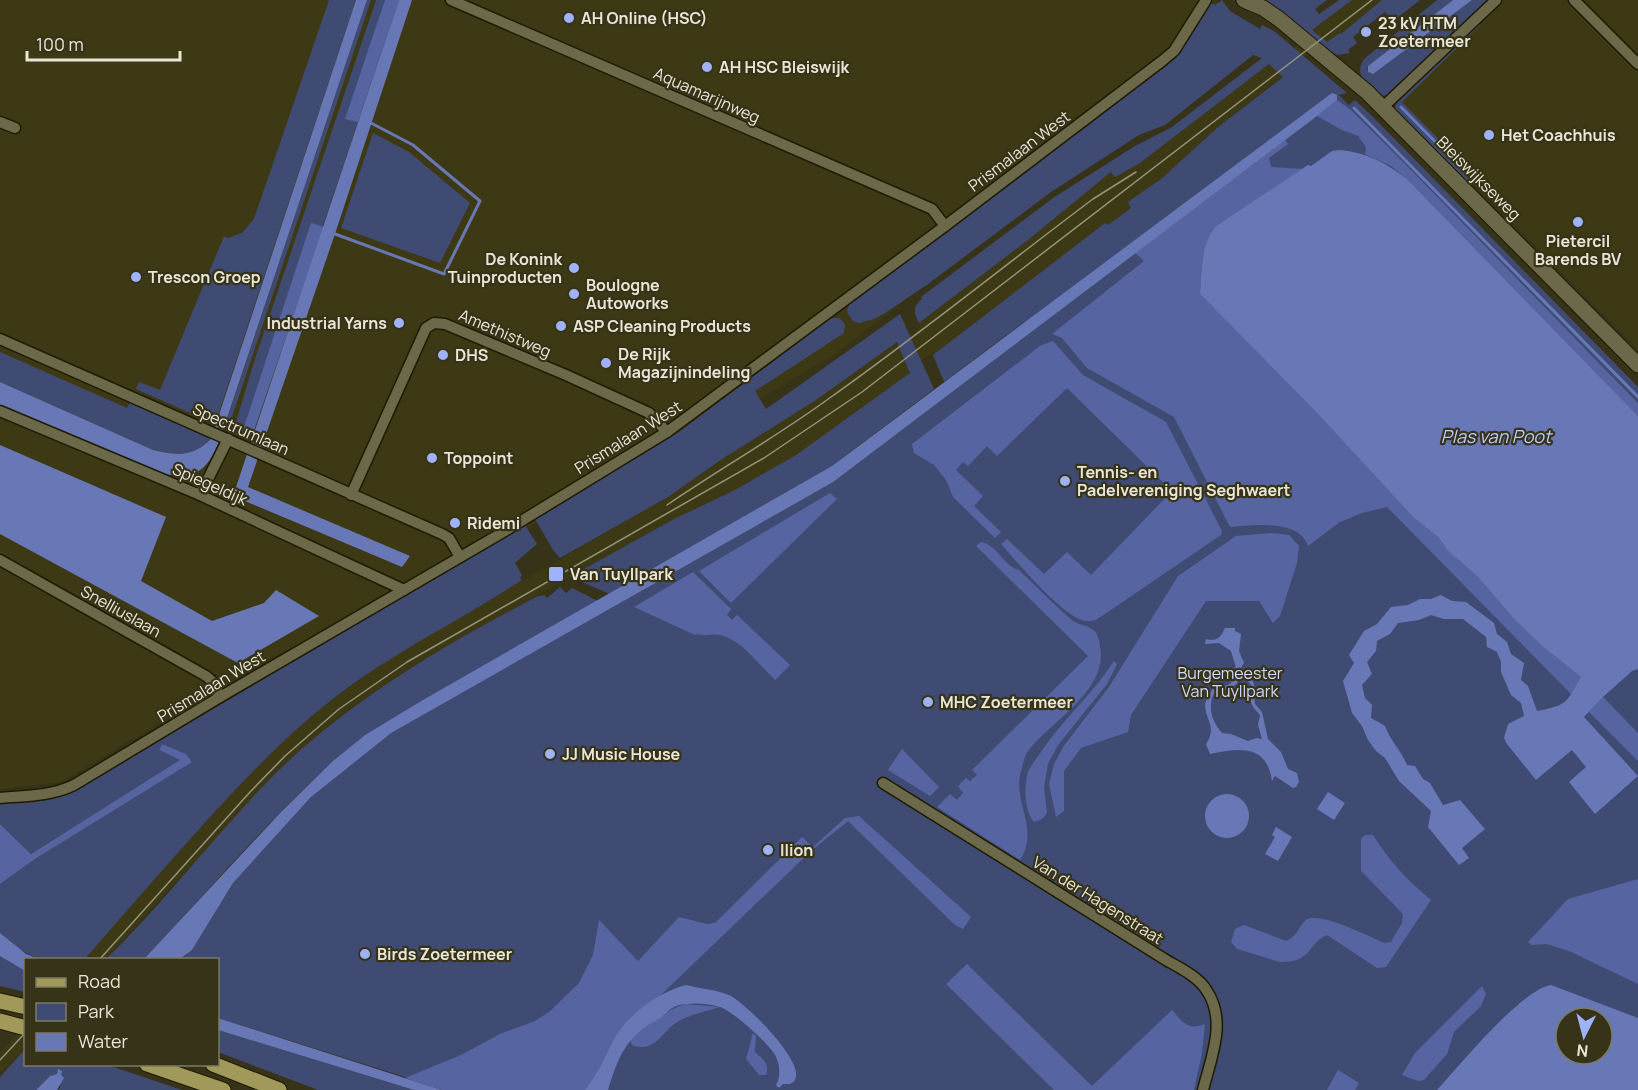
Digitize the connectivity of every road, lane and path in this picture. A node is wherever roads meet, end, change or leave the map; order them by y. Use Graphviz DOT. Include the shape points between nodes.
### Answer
graph roads {
  1 [pos="451,0"];
  2 [pos="1206,0"];
  3 [pos="1244,0"];
  4 [pos="1497,0"];
  5 [pos="1574,0"];
  6 [pos="1261,4"];
  7 [pos="1638,64"];
  8 [pos="1383,107"];
  9 [pos="0,122"];
  10 [pos="15,128"];
  11 [pos="945,226"];
  12 [pos="0,339"];
  13 [pos="1638,365"];
  14 [pos="0,411"];
  15 [pos="667,432"];
  16 [pos="228,439"];
  17 [pos="200,495"];
  18 [pos="351,495"];
  19 [pos="460,557"];
  20 [pos="0,560"];
  21 [pos="405,590"];
  22 [pos="220,697"];
  23 [pos="883,783"];
  24 [pos="0,798"];
  25 [pos="0,1000"];
  26 [pos="24,1006"];
  27 [pos="0,1022"];
  28 [pos="24,1028"];
  29 [pos="150,1066"];
  30 [pos="216,1066"];
  31 [pos="223,1090"];
  32 [pos="279,1090"];
  33 [pos="1203,1090"];
  1 -- 11 [label="street, Aquamarijnweg" via="932,209"];
  2 -- 11 [label="street, Prismalaan West" via="1174,51"];
  3 -- 6 [label="street, Bleiswijkseweg"];
  4 -- 8 [label="street"];
  5 -- 7 [label="street"];
  6 -- 8 [label="street, Bleiswijkseweg"];
  8 -- 13 [label="street, Bleiswijkseweg"];
  9 -- 10 [label="street"];
  11 -- 15 [label="street, Prismalaan West"];
  12 -- 16 [label="street, Spectrumlaan"];
  14 -- 17 [label="street, Spiegeldijk"];
  15 -- 18 [label="street, Amethistweg" via="649,413 487,341 434,323 426,328"];
  15 -- 19 [label="street, Prismalaan West"];
  16 -- 17 [label="street"];
  16 -- 18 [label="street, Spectrumlaan"];
  17 -- 21 [label="street, Spiegeldijk"];
  18 -- 19 [label="street, Spectrumlaan" via="442,534 449,538"];
  19 -- 21 [label="street, Prismalaan West"];
  20 -- 22 [label="street, Snelliuslaan" via="206,676"];
  21 -- 22 [label="street, Prismalaan West"];
  22 -- 24 [label="street, Prismalaan West" via="65,790"];
  23 -- 33 [label="street, Van der Hagenstraat" via="1167,960 1207,990 1218,1025"];
  25 -- 26 [label="main road"];
  27 -- 28 [label="main road"];
  29 -- 31 [label="main road"];
  30 -- 32 [label="main road"];
}
